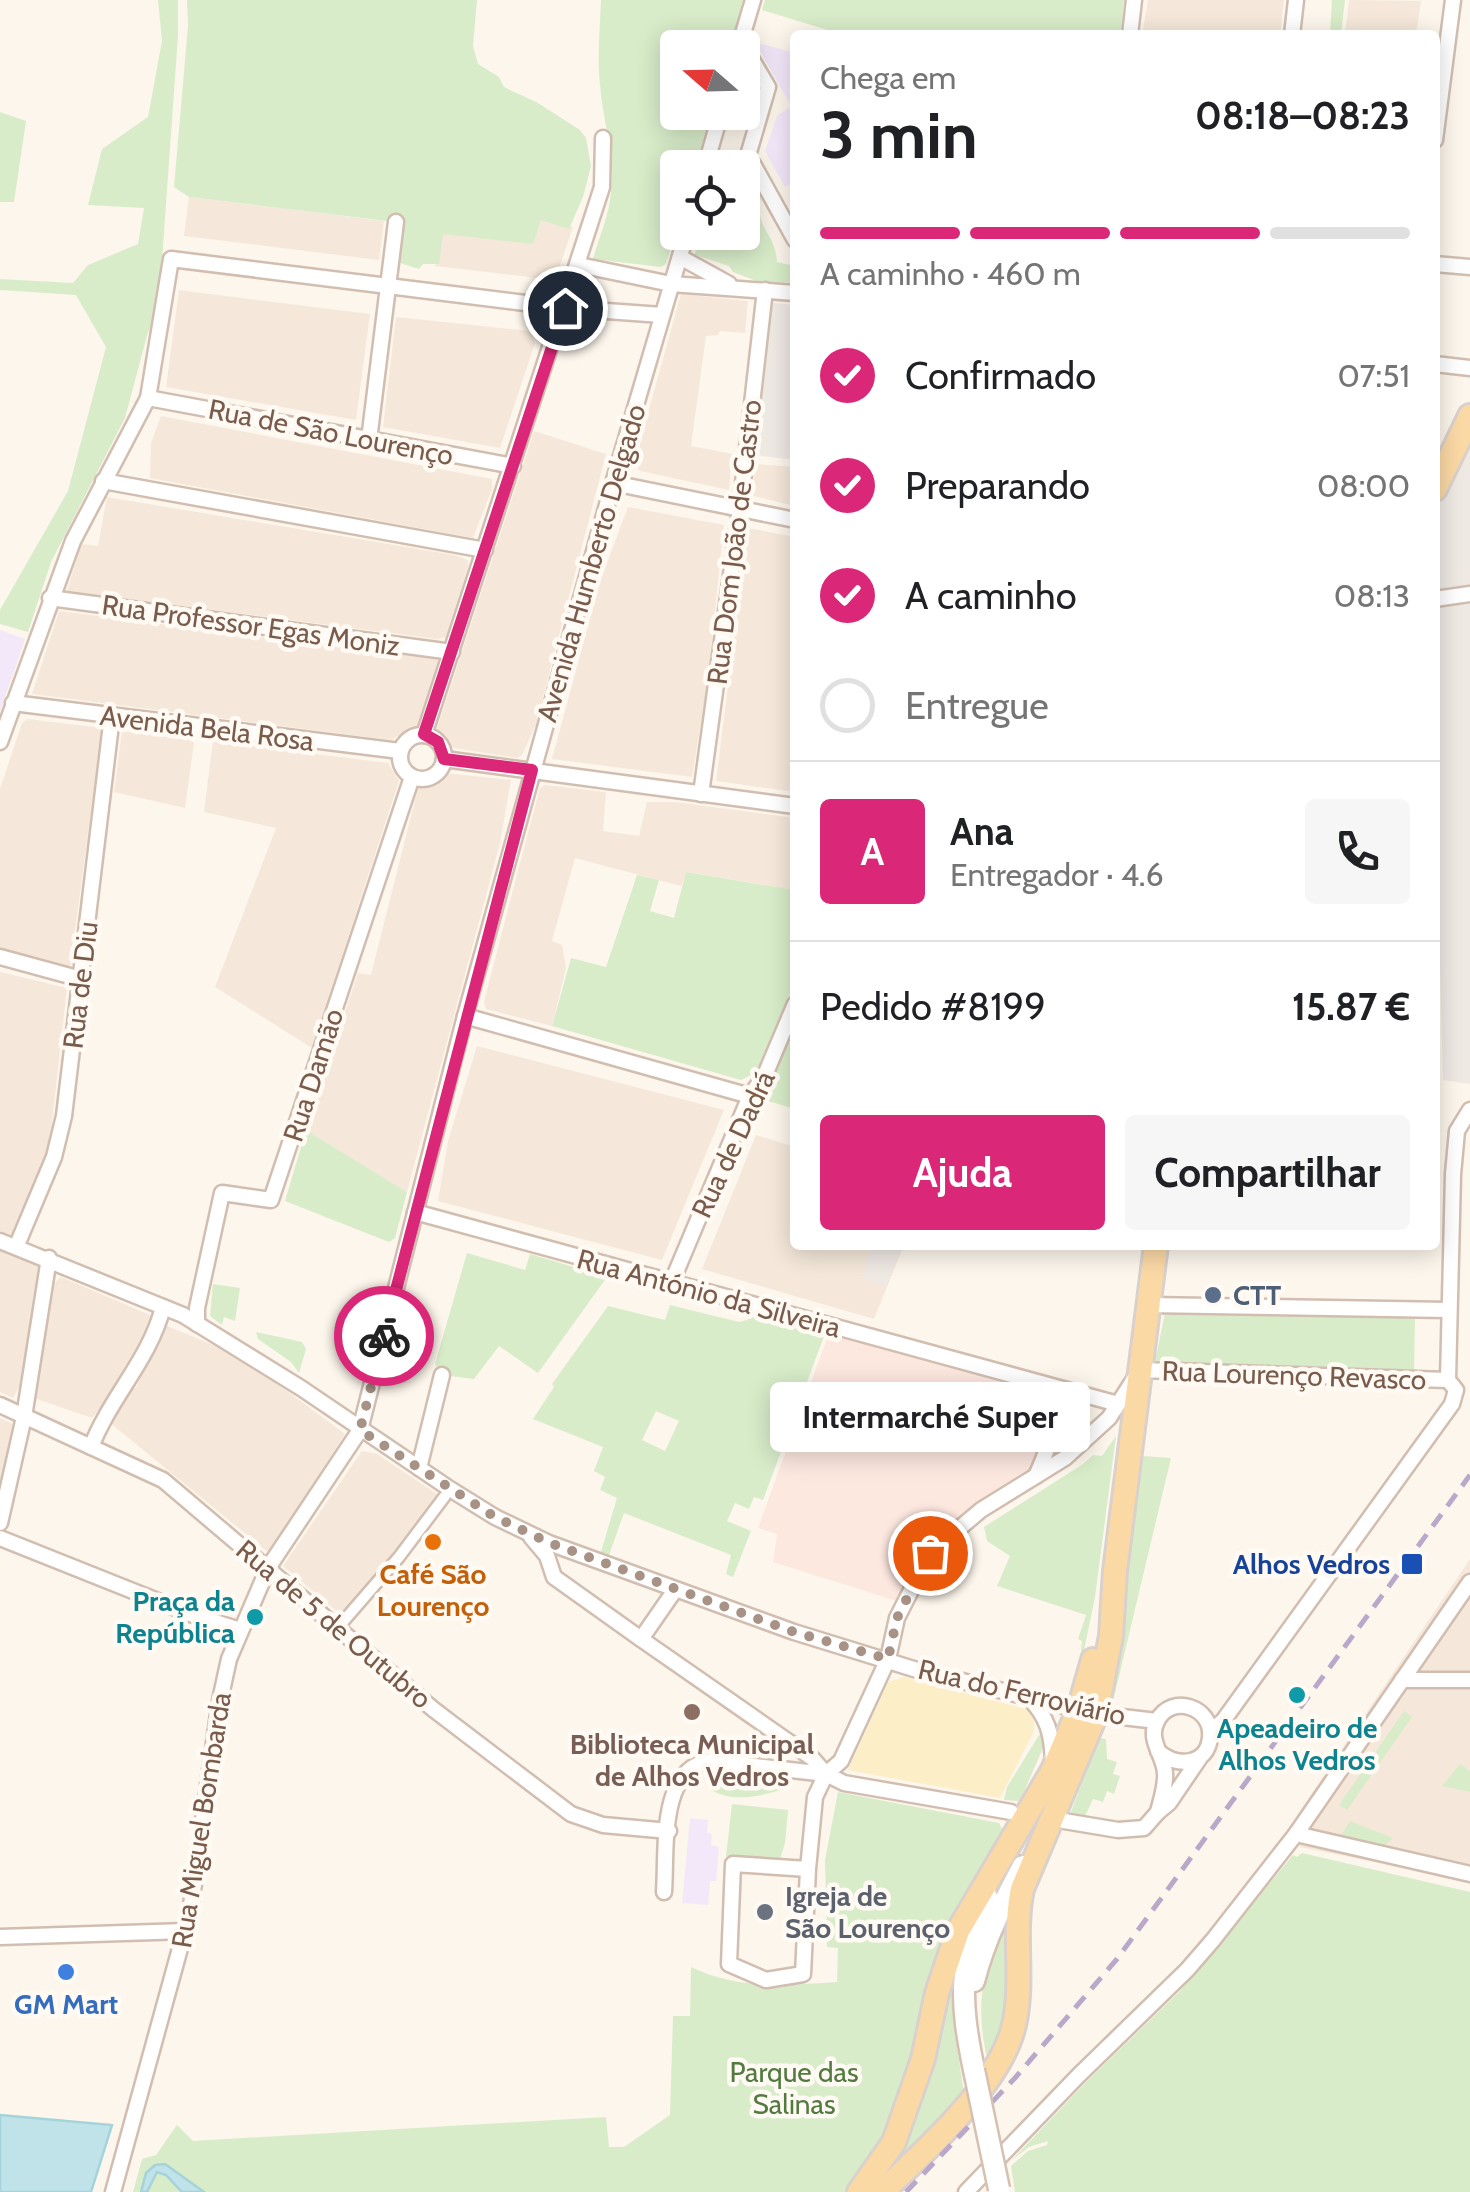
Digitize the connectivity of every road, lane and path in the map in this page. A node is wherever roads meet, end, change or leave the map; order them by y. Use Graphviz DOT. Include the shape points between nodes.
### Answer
graph roads {
  1 [pos="753,0"];
  2 [pos="1134,0"];
  3 [pos="1296,0"];
  4 [pos="1453,0"];
  5 [pos="744,30"];
  6 [pos="1131,30"];
  7 [pos="1293,30"];
  8 [pos="760,75"];
  9 [pos="1440,101"];
  10 [pos="760,111"];
  11 [pos="603,138"];
  12 [pos="760,177"];
  13 [pos="396,222"];
  14 [pos="790,231"];
  15 [pos="682,250"];
  16 [pos="680,257"];
  17 [pos="579,265"];
  18 [pos="1440,265"];
  19 [pos="1470,268"];
  20 [pos="671,284"];
  21 [pos="389,286"];
  22 [pos="734,286"];
  23 [pos="764,290"];
  24 [pos="790,293"];
  25 [pos="565,308"];
  26 [pos="662,315"];
  27 [pos="1440,365"];
  28 [pos="1470,368"];
  29 [pos="148,398"];
  30 [pos="1470,416"];
  31 [pos="369,440"];
  32 [pos="513,466"];
  33 [pos="1440,479"];
  34 [pos="103,481"];
  35 [pos="613,482"];
  36 [pos="740,510"];
  37 [pos="790,519"];
  38 [pos="485,550"];
  39 [pos="1470,594"];
  40 [pos="50,598"];
  41 [pos="1440,598"];
  42 [pos="452,652"];
  43 [pos="13,703"];
  44 [pos="112,716"];
  45 [pos="424,734"];
  46 [pos="0,742"];
  47 [pos="400,752"];
  48 [pos="444,759"];
  49 [pos="532,770"];
  50 [pos="412,777"];
  51 [pos="700,794"];
  52 [pos="790,805"];
  53 [pos="0,957"];
  54 [pos="80,979"];
  55 [pos="465,1016"];
  56 [pos="790,1016"];
  57 [pos="750,1096"];
  58 [pos="1470,1110"];
  59 [pos="415,1212"];
  60 [pos="0,1240"];
  61 [pos="16,1245"];
  62 [pos="1155,1250"];
  63 [pos="48,1258"];
  64 [pos="671,1284"];
  65 [pos="1148,1305"];
  66 [pos="163,1307"];
  67 [pos="1448,1310"];
  68 [pos="197,1324"];
  69 [pos="1140,1370"];
  70 [pos="1004,1373"];
  71 [pos="442,1375"];
  72 [pos="1448,1380"];
  73 [pos="1118,1404"];
  74 [pos="0,1405"];
  75 [pos="24,1417"];
  76 [pos="360,1430"];
  77 [pos="91,1447"];
  78 [pos="419,1468"];
  79 [pos="1036,1476"];
  80 [pos="445,1496"];
  81 [pos="0,1523"];
  82 [pos="527,1532"];
  83 [pos="0,1538"];
  84 [pos="268,1568"];
  85 [pos="1470,1582"];
  86 [pos="675,1590"];
  87 [pos="341,1624"];
  88 [pos="240,1630"];
  89 [pos="641,1640"];
  90 [pos="888,1659"];
  91 [pos="1402,1680"];
  92 [pos="1470,1680"];
  93 [pos="1028,1696"];
  94 [pos="1088,1711"];
  95 [pos="1157,1721"];
  96 [pos="1210,1731"];
  97 [pos="1158,1750"];
  98 [pos="1201,1756"];
  99 [pos="1053,1770"];
  100 [pos="826,1774"];
  101 [pos="1011,1812"];
  102 [pos="1158,1812"];
  103 [pos="1055,1827"];
  104 [pos="669,1832"];
  105 [pos="1296,1834"];
  106 [pos="1006,1854"];
  107 [pos="808,1869"];
  108 [pos="1470,1874"];
  109 [pos="664,1892"];
  110 [pos="186,1931"];
  111 [pos="0,1938"];
  112 [pos="967,2038"];
  113 [pos="999,2190"];
  114 [pos="114,2192"];
  115 [pos="859,2192"];
  116 [pos="882,2192"];
  117 [pos="966,2192"];
  1 -- 5 [label="street"];
  2 -- 6 [label="street"];
  3 -- 7 [label="street"];
  4 -- 9 [label="street"];
  8 -- 10 [label="street" via="768,87"];
  11 -- 17 [label="street" via="602,187"];
  12 -- 14 [label="street"];
  13 -- 21 [label="street"];
  15 -- 16 [label="street, Avenida Humberto Delgado"];
  16 -- 20 [label="street, Avenida Humberto Delgado"];
  16 -- 22 [label="street"];
  17 -- 20 [label="street"];
  17 -- 25 [label="street"];
  18 -- 19 [label="street"];
  20 -- 22 [label="street"];
  20 -- 26 [label="street, Avenida Humberto Delgado"];
  21 -- 25 [label="street"];
  21 -- 29 [label="street" via="171,259"];
  21 -- 31 [label="street"];
  22 -- 23 [label="street"];
  23 -- 24 [label="street"];
  23 -- 36 [label="street, Rua Dom João de Castro"];
  25 -- 26 [label="street"];
  25 -- 32 [label="street"];
  26 -- 35 [label="street, Avenida Humberto Delgado"];
  27 -- 28 [label="street"];
  29 -- 31 [label="street, Rua de São Lourenço"];
  29 -- 34 [label="street"];
  30 -- 33 [label="main road"];
  31 -- 32 [label="street, Rua de São Lourenço"];
  32 -- 38 [label="street"];
  34 -- 38 [label="street"];
  34 -- 40 [label="street"];
  35 -- 36 [label="street"];
  35 -- 49 [label="street, Avenida Humberto Delgado"];
  36 -- 37 [label="street"];
  36 -- 51 [label="street, Rua Dom João de Castro"];
  38 -- 42 [label="street"];
  39 -- 41 [label="street"];
  40 -- 42 [label="street, Rua Professor Egas Moniz"];
  40 -- 43 [label="street"];
  42 -- 45 [label="street"];
  43 -- 44 [label="street, Avenida Bela Rosa"];
  43 -- 46 [label="street"];
  44 -- 47 [label="street, Avenida Bela Rosa"];
  44 -- 54 [label="street, Rua de Diu"];
  45 -- 47 [label="street"];
  45 -- 48 [label="street" via="438,742"];
  47 -- 50 [label="street" via="403,770"];
  48 -- 49 [label="street"];
  48 -- 50 [label="street" via="430,778"];
  49 -- 51 [label="street"];
  49 -- 55 [label="street, Avenida Humberto Delgado"];
  50 -- 68 [label="street, Rua Damão" via="271,1200 222,1192"];
  51 -- 52 [label="street"];
  53 -- 54 [label="street"];
  54 -- 61 [label="street, Rua de Diu" via="61,1130"];
  55 -- 57 [label="street"];
  55 -- 59 [label="street, Avenida Humberto Delgado"];
  56 -- 57 [label="street, Rua de Dadrá"];
  57 -- 64 [label="street, Rua de Dadrá"];
  58 -- 67 [label="street" via="1457,1131"];
  59 -- 64 [label="street, Rua António da Silveira"];
  59 -- 76 [label="street, Avenida Humberto Delgado"];
  60 -- 61 [label="street, Rua do Ferroviário"];
  61 -- 63 [label="street, Rua do Ferroviário"];
  62 -- 65 [label="main road"];
  63 -- 66 [label="street, Rua do Ferroviário"];
  63 -- 75 [label="street"];
  64 -- 70 [label="street, Rua António da Silveira"];
  65 -- 67 [label="street"];
  65 -- 69 [label="main road"];
  66 -- 68 [label="street, Rua do Ferroviário"];
  66 -- 77 [label="street" via="152,1343 110,1404"];
  67 -- 72 [label="street"];
  68 -- 76 [label="street, Rua do Ferroviário"];
  69 -- 72 [label="street, Rua Lourenço Revasco"];
  69 -- 73 [label="street"];
  69 -- 94 [label="main road" via="1116,1571"];
  70 -- 73 [label="street, Rua António da Silveira"];
  70 -- 79 [label="street, Rua António da Silveira" via="1027,1384 1052,1418"];
  71 -- 78 [label="street"];
  72 -- 96 [label="street" via="1456,1390 1452,1404 1223,1722"];
  73 -- 79 [label="street" via="1065,1458"];
  74 -- 75 [label="street, Rua de 5 de Outubro"];
  75 -- 77 [label="street, Rua de 5 de Outubro"];
  75 -- 81 [label="street"];
  76 -- 78 [label="street, Rua do Ferroviário"];
  76 -- 84 [label="street, Avenida Humberto Delgado"];
  77 -- 84 [label="street, Rua de 5 de Outubro" via="164,1480"];
  78 -- 82 [label="street, Rua do Ferroviário"];
  79 -- 90 [label="street" via="930,1553 897,1618"];
  80 -- 87 [label="street"];
  82 -- 86 [label="street, Rua do Ferroviário"];
  82 -- 89 [label="street" via="554,1577"];
  83 -- 88 [label="street"];
  84 -- 88 [label="street, Rua Miguel Bombarda"];
  84 -- 104 [label="street, Rua de 5 de Outubro" via="433,1709 570,1814"];
  85 -- 91 [label="street"];
  86 -- 89 [label="street"];
  86 -- 90 [label="street, Rua do Ferroviário"];
  88 -- 110 [label="street, Rua Miguel Bombarda" via="223,1684"];
  89 -- 100 [label="street"];
  90 -- 93 [label="street, Rua do Ferroviário"];
  90 -- 100 [label="street" via="841,1760"];
  91 -- 92 [label="street"];
  91 -- 105 [label="street"];
  93 -- 94 [label="street, Rua do Ferroviário"];
  93 -- 99 [label="street" via="1050,1729"];
  94 -- 95 [label="street, Rua do Ferroviário"];
  94 -- 99 [label="main road"];
  94 -- 103 [label="main road"];
  95 -- 96 [label="street" via="1168,1709 1186,1706 1203,1714"];
  95 -- 97 [label="street"];
  96 -- 98 [label="street"];
  97 -- 98 [label="street" via="1173,1762"];
  97 -- 102 [label="street" via="1165,1770"];
  98 -- 102 [label="street"];
  99 -- 106 [label="main road"];
  100 -- 101 [label="street" via="844,1783"];
  100 -- 104 [label="street" via="699,1762 676,1786"];
  100 -- 107 [label="street" via="815,1798"];
  102 -- 103 [label="street" via="1144,1828"];
  103 -- 112 [label="main road" via="1023,1866 984,1943"];
  103 -- 116 [label="main road" via="1019,1903 1013,2030 997,2066 940,2137"];
  104 -- 109 [label="street"];
  105 -- 108 [label="street"];
  105 -- 117 [label="street" via="1187,1970"];
  106 -- 112 [label="main road" via="962,1977"];
  106 -- 115 [label="main road" via="972,1905 944,1967 923,2059 894,2142"];
  107 -- 107 [label="street" via="803,1974 766,1980 729,1964 733,1864"];
  110 -- 111 [label="street"];
  110 -- 114 [label="street, Rua Miguel Bombarda"];
  112 -- 113 [label="main road, bridge"];
}
